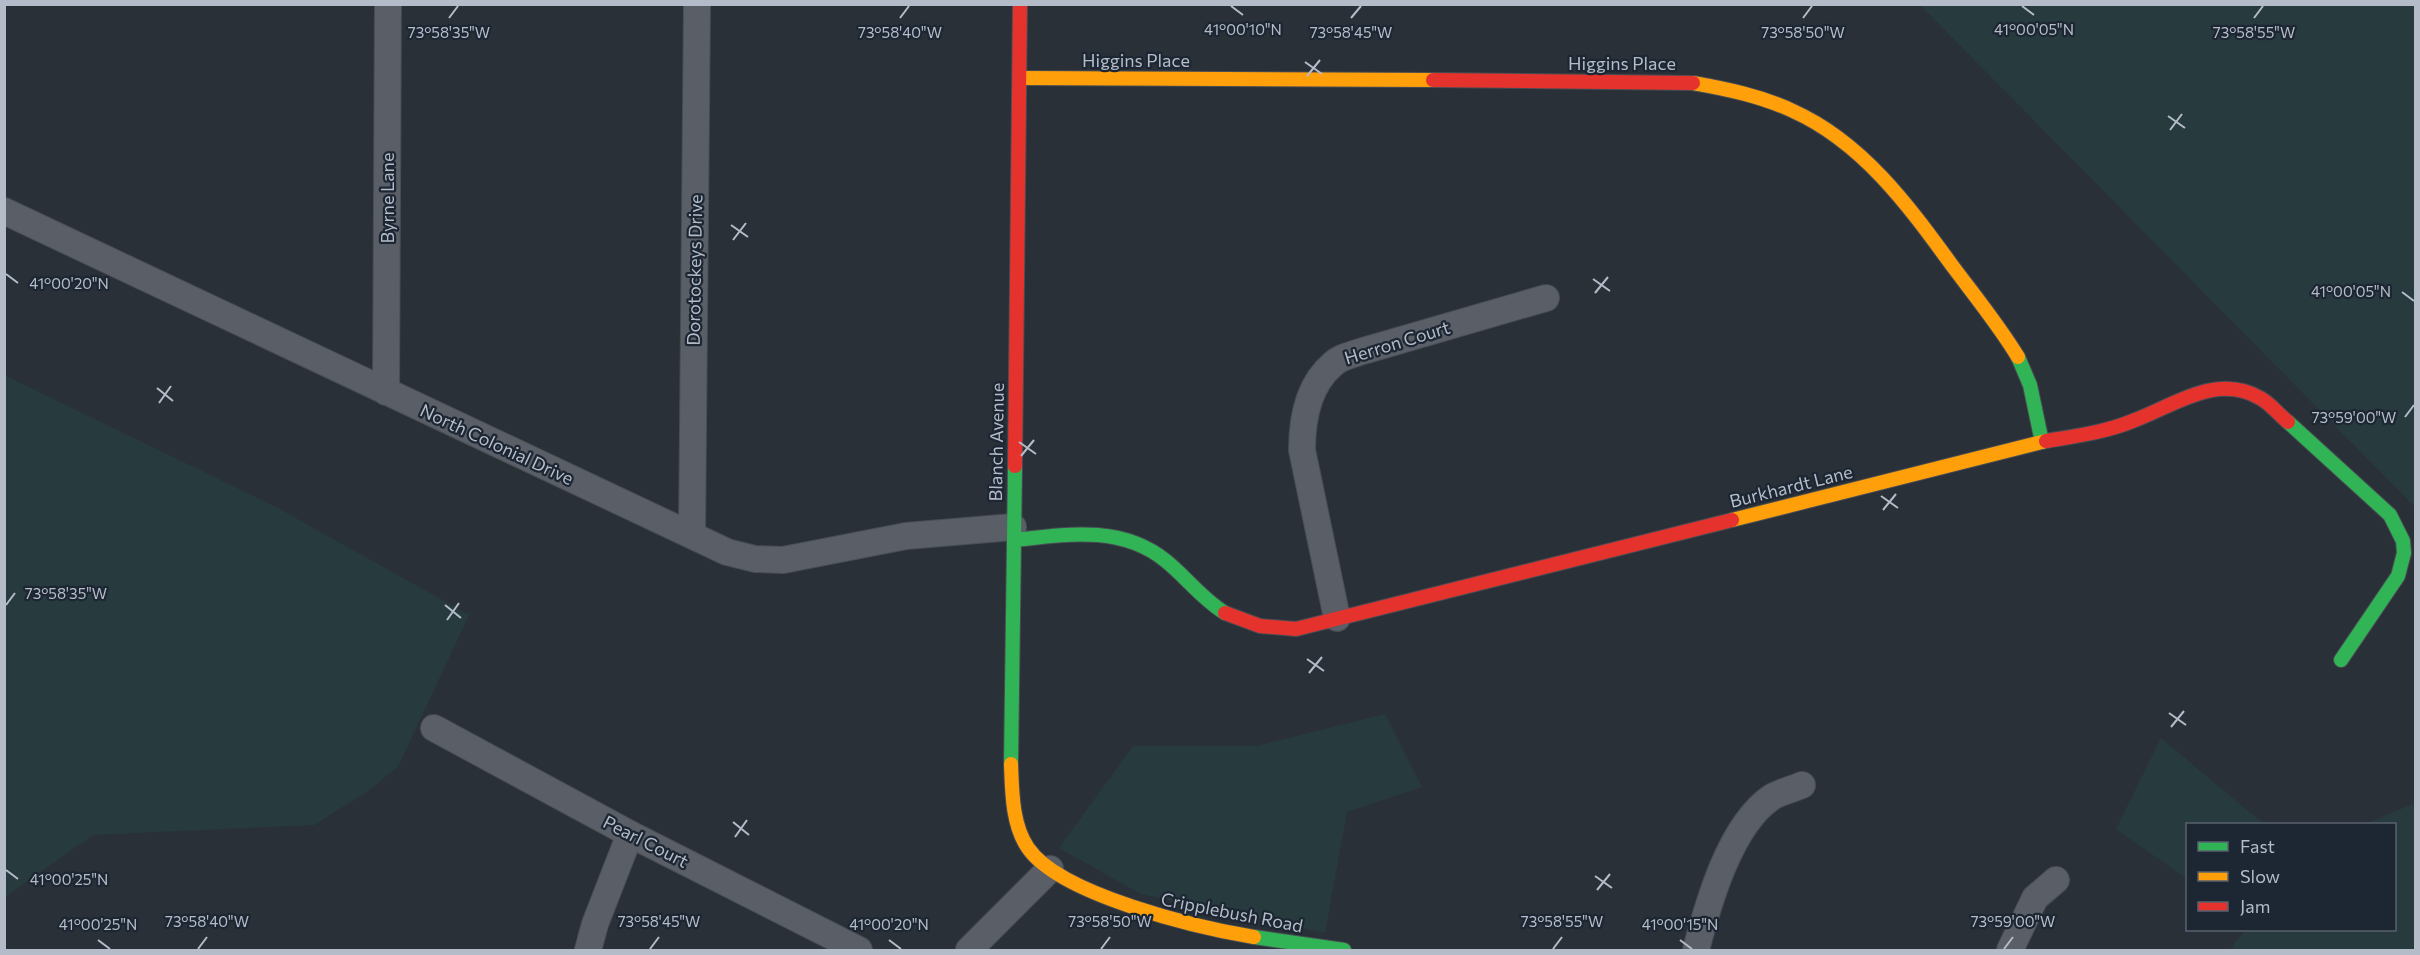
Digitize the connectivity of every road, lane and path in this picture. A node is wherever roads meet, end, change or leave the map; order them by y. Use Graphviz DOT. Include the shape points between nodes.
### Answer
graph roads {
  1 [pos="388,4"];
  2 [pos="697,4"];
  3 [pos="1020,4"];
  4 [pos="1021,78"];
  5 [pos="4,211"];
  6 [pos="1546,298"];
  7 [pos="386,392"];
  8 [pos="2042,442"];
  9 [pos="1014,533"];
  10 [pos="692,535"];
  11 [pos="1337,618"];
  12 [pos="2341,660"];
  13 [pos="434,728"];
  14 [pos="1802,785"];
  15 [pos="630,834"];
  16 [pos="1050,869"];
  17 [pos="2056,880"];
  18 [pos="1333,950"];
  19 [pos="588,951"];
  20 [pos="859,951"];
  21 [pos="969,951"];
  22 [pos="1696,951"];
  23 [pos="2010,951"];
  1 -- 7 [label="street, Byrne Lane"];
  2 -- 10 [label="street, Dorotockeys Drive"];
  3 -- 4 [label="street, Blanch Avenue"];
  4 -- 8 [label="street, Higgins Place" via="1684,81 1772,102 1815,123 1865,160 1940,248 2016,354 2030,388"];
  4 -- 9 [label="street, Blanch Avenue"];
  5 -- 7 [label="street, North Colonial Drive"];
  6 -- 11 [label="street, Herron Court" via="1363,351 1334,362 1319,380 1307,402 1302,450"];
  7 -- 10 [label="street, North Colonial Drive"];
  8 -- 11 [label="street, Burkhardt Lane"];
  8 -- 12 [label="street, Burkhardt Lane" via="2096,433 2207,389 2224,387 2261,398 2390,515 2403,542 2404,561 2398,579"];
  9 -- 10 [label="street, North Colonial Drive" via="906,536 783,560 727,552"];
  9 -- 11 [label="street, Burkhardt Lane" via="1110,535 1134,542 1178,569 1208,601 1250,625 1296,628"];
  9 -- 16 [label="street, Blanch Avenue" via="1013,804 1027,849"];
  13 -- 15 [label="street, Pearl Court"];
  14 -- 22 [label="street" via="1772,798 1743,826 1724,862"];
  15 -- 19 [label="street"];
  15 -- 20 [label="street, Pearl Court"];
  16 -- 18 [label="street, Cripplebush Road" via="1155,916"];
  16 -- 21 [label="street"];
  17 -- 23 [label="street" via="2035,898"];
}
